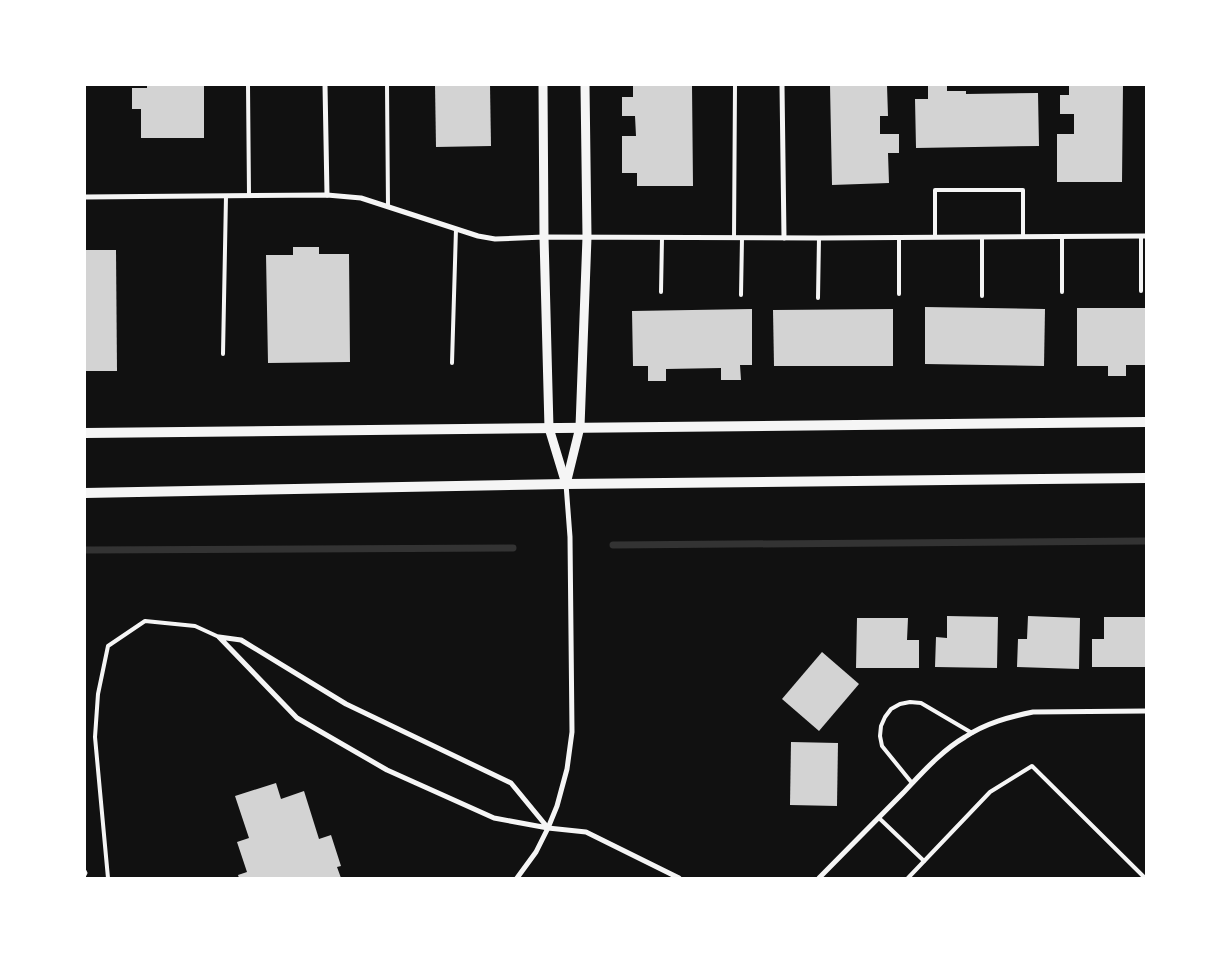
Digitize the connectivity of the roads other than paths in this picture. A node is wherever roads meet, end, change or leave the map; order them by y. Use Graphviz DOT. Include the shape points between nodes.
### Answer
graph roads {
  1 [pos="248,85"];
  2 [pos="325,85"];
  3 [pos="387,85"];
  4 [pos="543,85"];
  5 [pos="585,85"];
  6 [pos="735,85"];
  7 [pos="782,85"];
  8 [pos="249,195"];
  9 [pos="327,195"];
  10 [pos="226,196"];
  11 [pos="85,197"];
  12 [pos="388,207"];
  13 [pos="456,229"];
  14 [pos="1144,236"];
  15 [pos="544,237"];
  16 [pos="586,237"];
  17 [pos="899,237"];
  18 [pos="935,237"];
  19 [pos="982,237"];
  20 [pos="1023,237"];
  21 [pos="1062,237"];
  22 [pos="662,238"];
  23 [pos="734,238"];
  24 [pos="742,238"];
  25 [pos="784,238"];
  26 [pos="819,238"];
  27 [pos="1141,291"];
  28 [pos="662,292"];
  29 [pos="1062,292"];
  30 [pos="899,294"];
  31 [pos="741,295"];
  32 [pos="982,296"];
  33 [pos="818,298"];
  34 [pos="223,354"];
  35 [pos="452,363"];
  36 [pos="1146,422"];
  37 [pos="580,427"];
  38 [pos="549,428"];
  39 [pos="85,433"];
  40 [pos="1146,478"];
  41 [pos="566,484"];
  42 [pos="85,493"];
  43 [pos="219,636"];
  44 [pos="1146,711"];
  45 [pos="972,733"];
  46 [pos="912,783"];
  47 [pos="879,818"];
  48 [pos="548,828"];
  49 [pos="924,861"];
  50 [pos="108,878"];
  51 [pos="517,878"];
  52 [pos="679,878"];
  53 [pos="819,878"];
  54 [pos="908,878"];
  55 [pos="1145,878"];
  1 -- 8 [label="lane"];
  2 -- 9 [label="street"];
  3 -- 12 [label="lane"];
  4 -- 15 [label="street"];
  5 -- 16 [label="street"];
  6 -- 23 [label="lane"];
  7 -- 25 [label="street"];
  8 -- 9 [label="street"];
  8 -- 10 [label="street"];
  9 -- 12 [label="street" via="361,198"];
  10 -- 11 [label="street"];
  10 -- 34 [label="lane"];
  12 -- 13 [label="street"];
  13 -- 15 [label="street" via="495,239"];
  13 -- 35 [label="lane"];
  14 -- 21 [label="street"];
  14 -- 27 [label="lane"];
  15 -- 16 [label="street"];
  15 -- 38 [label="street"];
  16 -- 22 [label="street"];
  16 -- 37 [label="street"];
  17 -- 18 [label="street"];
  17 -- 26 [label="street"];
  17 -- 30 [label="lane"];
  18 -- 19 [label="street"];
  18 -- 20 [label="lane" via="935,190 1023,190"];
  19 -- 20 [label="street"];
  19 -- 32 [label="lane"];
  20 -- 21 [label="street"];
  21 -- 29 [label="lane"];
  22 -- 23 [label="street"];
  22 -- 28 [label="lane"];
  23 -- 24 [label="street"];
  24 -- 25 [label="street"];
  24 -- 31 [label="lane"];
  25 -- 26 [label="street"];
  26 -- 33 [label="lane"];
  36 -- 37 [label="main road"];
  37 -- 38 [label="main road"];
  37 -- 41 [label="street"];
  38 -- 39 [label="main road"];
  38 -- 41 [label="street"];
  40 -- 41 [label="main road"];
  41 -- 42 [label="main road"];
  41 -- 48 [label="street" via="570,537 572,732 568,769"];
  43 -- 48 [label="street" via="241,640 346,704 510,782"];
  43 -- 48 [label="street" via="297,718 387,770 494,818"];
  43 -- 50 [label="lane" via="195,626 145,621 108,646 98,694 95,737"];
  44 -- 45 [label="street" via="1033,712 997,721"];
  45 -- 46 [label="street" via="935,760"];
  45 -- 46 [label="lane" via="920,703 900,704 891,709 881,726 882,746"];
  46 -- 47 [label="street"];
  47 -- 49 [label="lane"];
  47 -- 53 [label="street"];
  48 -- 51 [label="street"];
  48 -- 52 [label="street" via="586,832"];
  49 -- 54 [label="lane"];
  49 -- 55 [label="lane" via="990,792 1032,766"];
}
